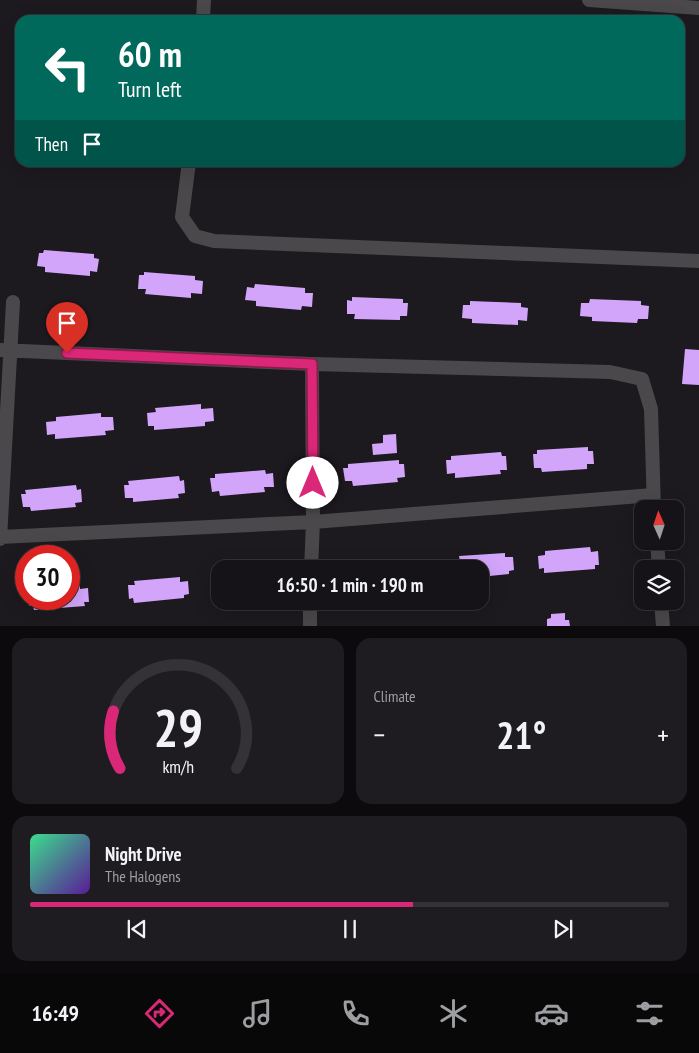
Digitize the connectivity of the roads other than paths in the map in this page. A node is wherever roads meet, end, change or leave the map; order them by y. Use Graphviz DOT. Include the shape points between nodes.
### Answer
graph roads {
  1 [pos="204,0"];
  2 [pos="589,0"];
  3 [pos="699,8"];
  4 [pos="202,15"];
  5 [pos="188,167"];
  6 [pos="699,261"];
  7 [pos="14,302"];
  8 [pos="5,350"];
  9 [pos="312,364"];
  10 [pos="654,500"];
  11 [pos="634,503"];
  12 [pos="313,522"];
  13 [pos="0,538"];
  14 [pos="312,560"];
  15 [pos="310,610"];
  16 [pos="662,610"];
  17 [pos="310,626"];
  18 [pos="663,626"];
  1 -- 4 [label="street"];
  2 -- 3 [label="street"];
  5 -- 6 [label="street" via="182,217 195,236 214,241"];
  7 -- 8 [label="street"];
  8 -- 9 [label="street"];
  8 -- 13 [label="street"];
  9 -- 10 [label="street" via="610,372 642,379 651,409"];
  9 -- 12 [label="street"];
  11 -- 12 [label="street"];
  12 -- 13 [label="street"];
  12 -- 14 [label="street"];
  15 -- 17 [label="street"];
  16 -- 18 [label="street"];
}
